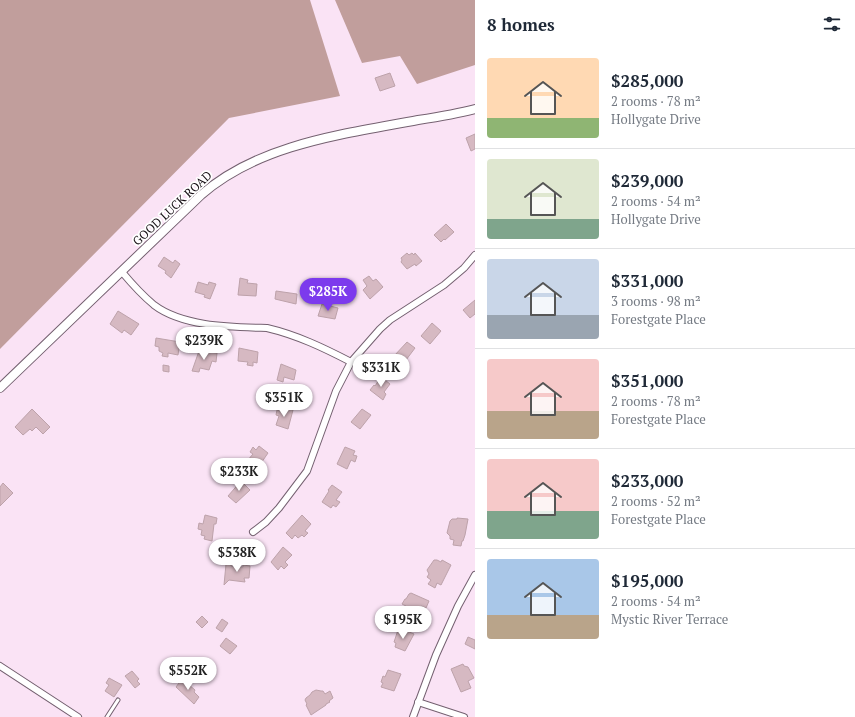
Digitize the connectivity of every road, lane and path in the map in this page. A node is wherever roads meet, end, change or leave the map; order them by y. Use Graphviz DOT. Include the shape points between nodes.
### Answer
graph roads {
  1 [pos="475,109"];
  2 [pos="475,255"];
  3 [pos="122,272"];
  4 [pos="351,362"];
  5 [pos="0,388"];
  6 [pos="253,532"];
  7 [pos="475,575"];
  8 [pos="0,666"];
  9 [pos="118,700"];
  10 [pos="418,702"];
  11 [pos="78,717"];
  12 [pos="107,717"];
  13 [pos="413,717"];
  14 [pos="464,717"];
  1 -- 3 [label="street, GOOD LUCK ROAD" via="300,144 266,157 215,183"];
  2 -- 4 [label="street" via="444,285 390,320"];
  3 -- 4 [label="street" via="155,305 175,316 201,322 277,330 315,344"];
  3 -- 5 [label="street, GOOD LUCK ROAD"];
  4 -- 6 [label="street" via="336,391 307,471 279,508"];
  7 -- 10 [label="street" via="436,655"];
  8 -- 11 [label="street"];
  9 -- 12 [label="lane"];
  10 -- 13 [label="street"];
  10 -- 14 [label="street"];
}
